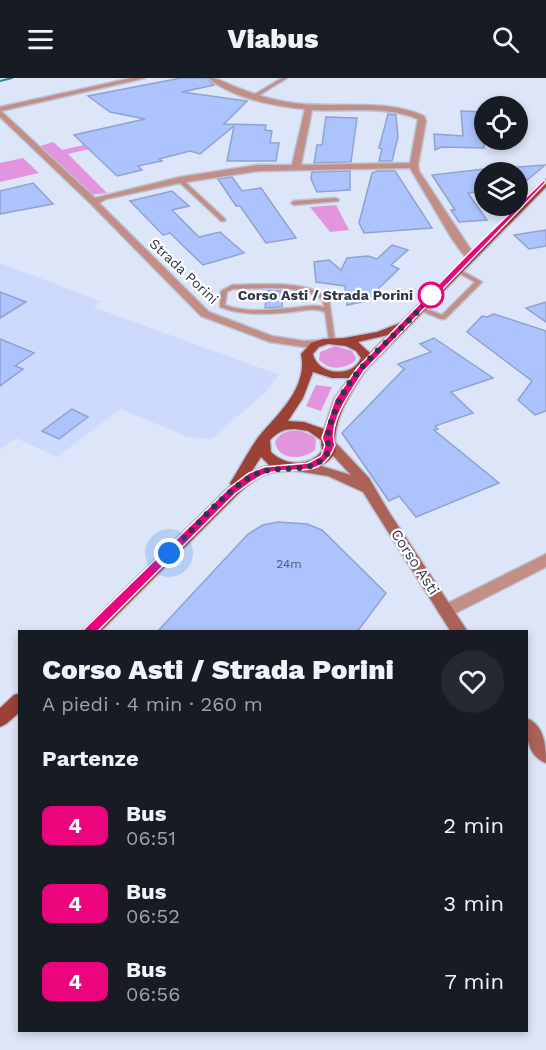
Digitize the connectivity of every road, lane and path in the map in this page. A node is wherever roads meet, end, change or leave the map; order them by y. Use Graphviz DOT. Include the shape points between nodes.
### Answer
graph roads {
  1 [pos="142,78"];
  2 [pos="211,78"];
  3 [pos="285,78"];
  4 [pos="254,96"];
  5 [pos="309,108"];
  6 [pos="0,111"];
  7 [pos="414,165"];
  8 [pos="296,166"];
  9 [pos="180,180"];
  10 [pos="546,182"];
  11 [pos="336,200"];
  12 [pos="94,202"];
  13 [pos="294,203"];
  14 [pos="224,219"];
  15 [pos="470,256"];
  16 [pos="456,270"];
  17 [pos="418,308"];
  18 [pos="328,310"];
  19 [pos="408,319"];
  20 [pos="270,339"];
  21 [pos="332,342"];
  22 [pos="308,361"];
  23 [pos="363,366"];
  24 [pos="272,431"];
  25 [pos="329,442"];
  26 [pos="262,444"];
  27 [pos="294,468"];
  28 [pos="233,490"];
  29 [pos="370,493"];
  30 [pos="546,560"];
  31 [pos="446,611"];
  32 [pos="91,630"];
  33 [pos="459,630"];
  34 [pos="18,702"];
  35 [pos="0,719"];
  36 [pos="528,729"];
  37 [pos="546,754"];
  1 -- 6 [label="street, Strada Porini"];
  2 -- 4 [label="street"];
  3 -- 4 [label="lane"];
  4 -- 5 [label="street"];
  5 -- 7 [label="street" via="416,115 422,121"];
  5 -- 8 [label="street"];
  6 -- 12 [label="street, Strada Porini"];
  7 -- 8 [label="street"];
  7 -- 15 [label="street"];
  8 -- 9 [label="street"];
  9 -- 12 [label="street"];
  9 -- 14 [label="lane"];
  10 -- 15 [label="main road"];
  11 -- 13 [label="lane"];
  12 -- 20 [label="street, Strada Porini" via="199,309 212,318"];
  15 -- 16 [label="main road"];
  16 -- 17 [label="main road"];
  16 -- 17 [label="lane" via="479,282 443,318"];
  17 -- 19 [label="main road"];
  18 -- 18 [label="lane" via="322,295 300,288 232,287 224,291 222,306 246,311 317,306"];
  18 -- 21 [label="lane"];
  19 -- 21 [label="main road" via="381,335"];
  19 -- 23 [label="main road"];
  20 -- 21 [label="street, Strada Porini" via="304,344"];
  20 -- 22 [label="street, Strada Porini"];
  21 -- 22 [label="main road" via="310,349"];
  21 -- 23 [label="main road" via="359,347 367,358"];
  22 -- 23 [label="main road" via="320,372 337,375"];
  22 -- 24 [label="main road" via="306,380 296,403"];
  23 -- 25 [label="main road" via="340,399"];
  24 -- 25 [label="main road" via="291,425 313,427"];
  24 -- 26 [label="main road"];
  25 -- 27 [label="main road" via="329,452 319,463"];
  25 -- 29 [label="street, Corso Asti"];
  26 -- 27 [label="main road" via="269,459"];
  26 -- 28 [label="main road, Corso Asti"];
  27 -- 28 [label="main road, Corso Asti" via="268,470"];
  27 -- 29 [label="street, Corso Asti" via="323,469"];
  28 -- 32 [label="main road, Corso Asti"];
  29 -- 31 [label="street, Corso Asti"];
  30 -- 31 [label="street"];
  31 -- 33 [label="street, Corso Asti"];
  34 -- 35 [label="main road"];
  36 -- 37 [label="street"];
}
